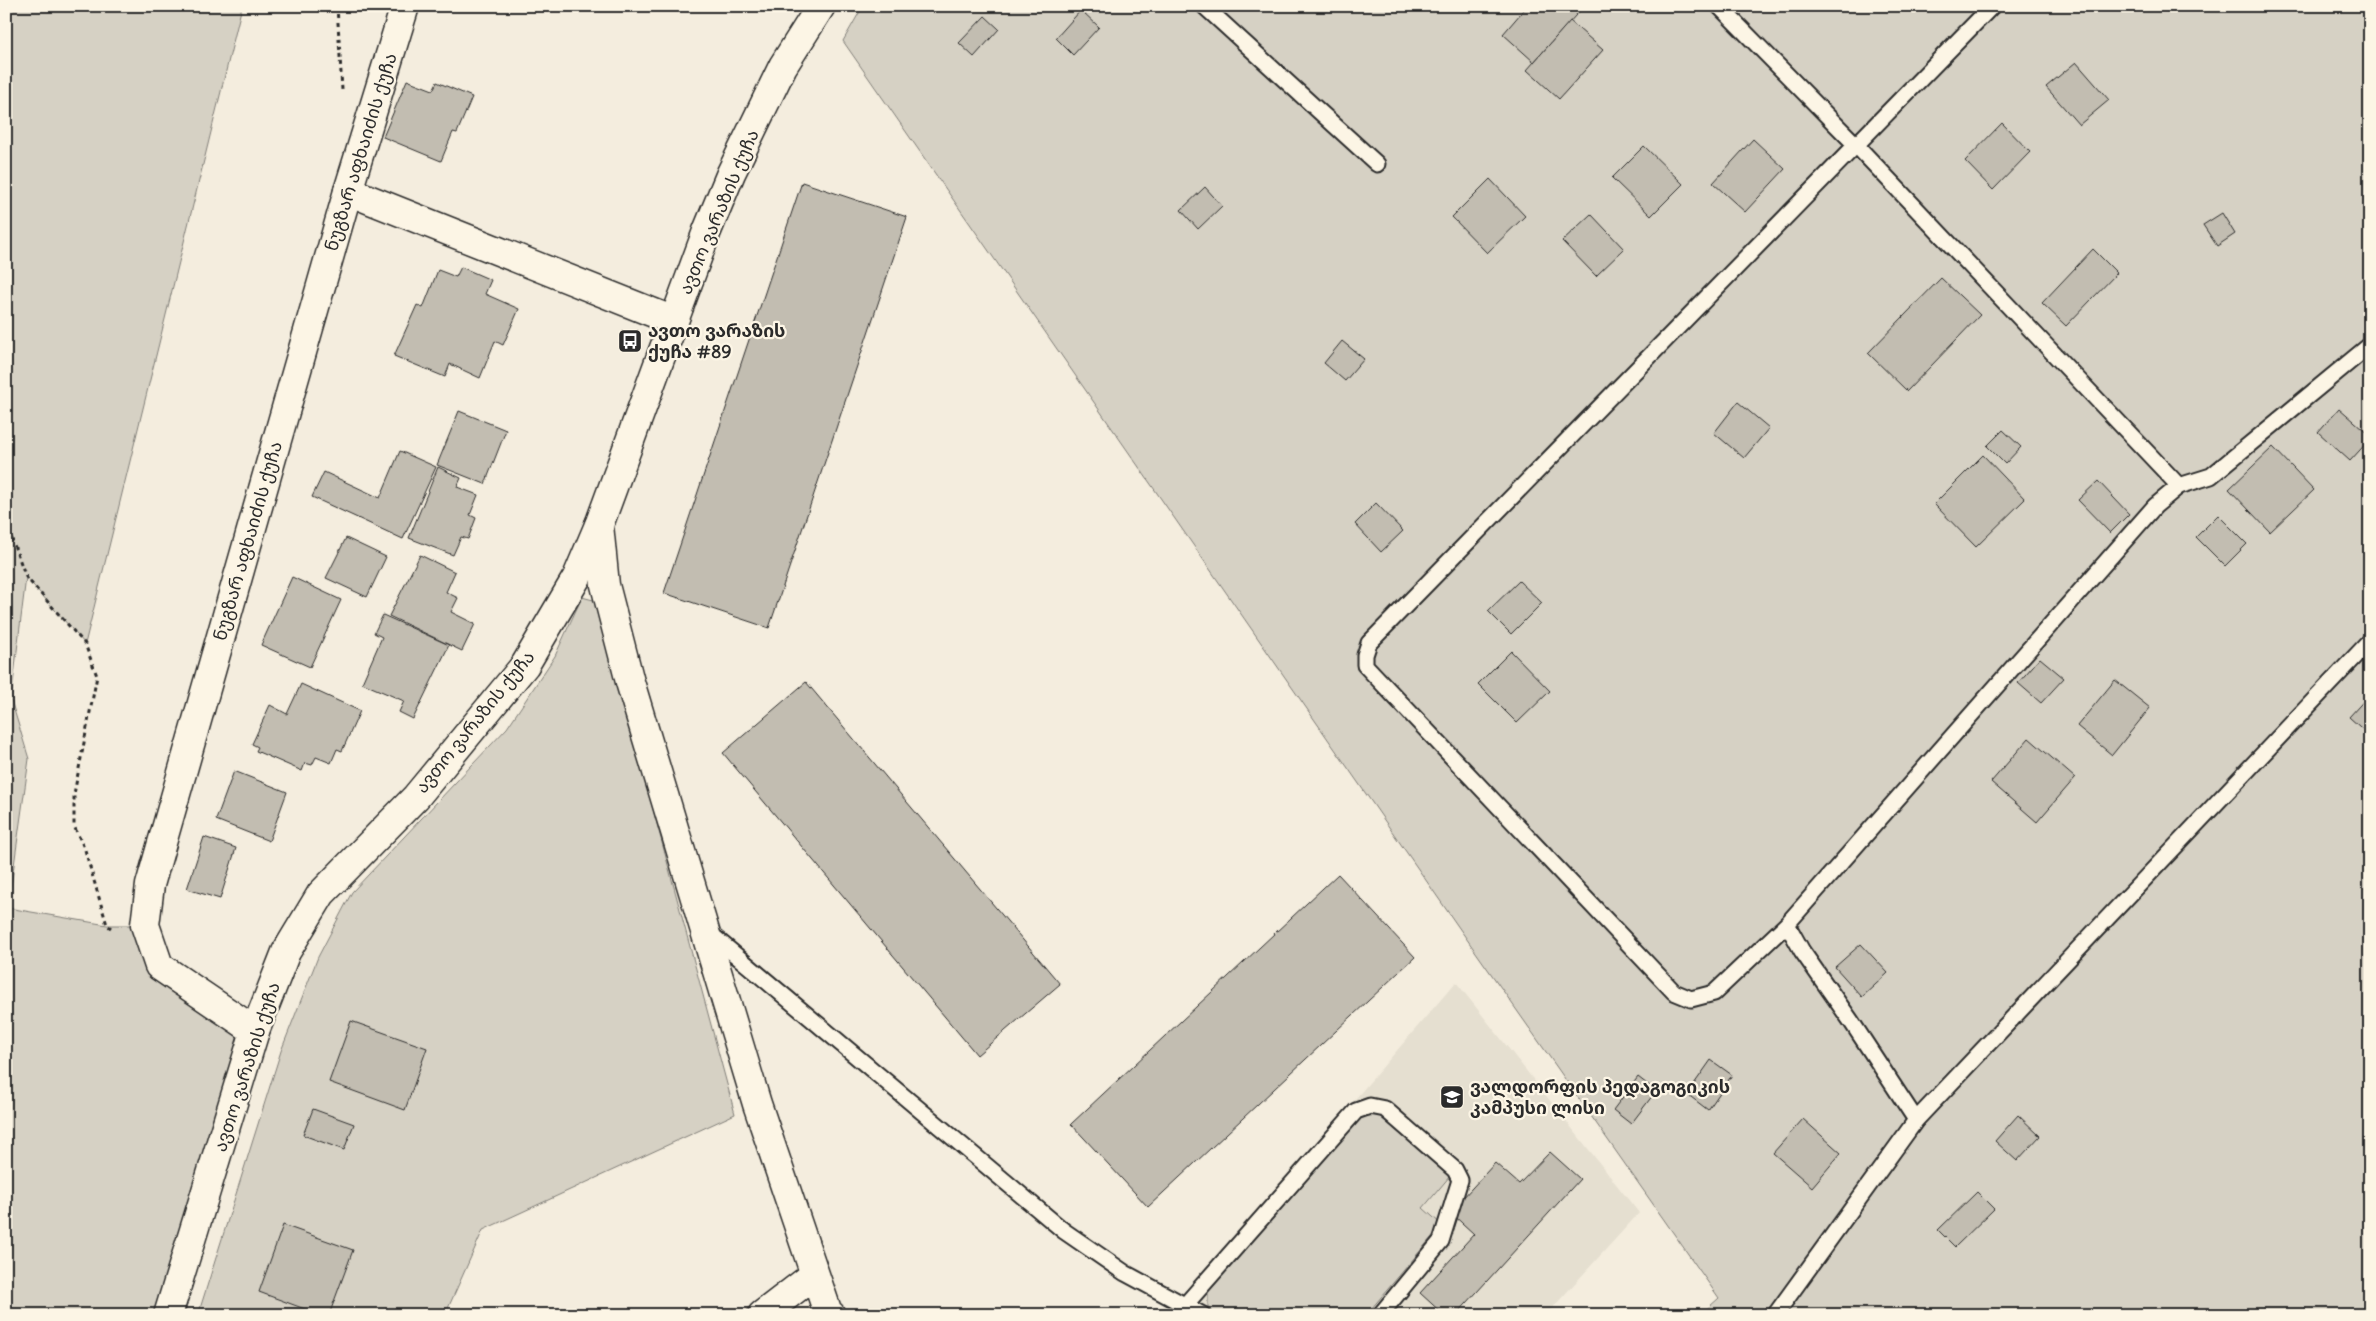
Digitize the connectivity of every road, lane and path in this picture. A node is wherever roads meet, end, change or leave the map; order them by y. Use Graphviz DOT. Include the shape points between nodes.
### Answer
graph roads {
  1 [pos="405,6"];
  2 [pos="821,6"];
  3 [pos="1204,6"];
  4 [pos="1719,6"];
  5 [pos="1992,6"];
  6 [pos="1856,145"];
  7 [pos="1377,164"];
  8 [pos="348,191"];
  9 [pos="674,321"];
  10 [pos="2370,345"];
  11 [pos="2179,486"];
  12 [pos="600,525"];
  13 [pos="6,532"];
  14 [pos="2370,641"];
  15 [pos="1787,924"];
  16 [pos="702,927"];
  17 [pos="114,931"];
  18 [pos="255,1031"];
  19 [pos="1916,1120"];
  20 [pos="814,1275"];
  21 [pos="1186,1304"];
  22 [pos="168,1315"];
  23 [pos="762,1315"];
  24 [pos="831,1315"];
  25 [pos="1203,1315"];
  26 [pos="1380,1315"];
  27 [pos="1775,1315"];
  1 -- 8 [label="street, ნუგზარ აფხაიძის ქუჩა"];
  2 -- 9 [label="street, ავთო ვარაზის ქუჩა" via="783,66 731,173"];
  3 -- 7 [label="lane"];
  4 -- 6 [label="lane"];
  5 -- 6 [label="lane"];
  6 -- 11 [label="lane"];
  6 -- 15 [label="lane" via="1369,643 1365,655 1366,665 1674,992 1691,999 1714,993"];
  8 -- 9 [label="street"];
  8 -- 18 [label="street, ნუგზარ აფხაიძის ქუჩა" via="150,885 145,925 159,966"];
  9 -- 12 [label="street, ავთო ვარაზის ქუჩა"];
  10 -- 11 [label="lane" via="2211,476"];
  11 -- 15 [label="lane" via="2155,506"];
  12 -- 16 [label="street" via="608,593 630,682"];
  12 -- 18 [label="street, ავთო ვარაზის ქუჩა" via="577,576 525,664 416,797 321,894 286,952"];
  13 -- 17 [label="path" via="11,537 26,577 85,644 96,676 74,794 74,826 85,850 107,925"];
  14 -- 19 [label="lane"];
  15 -- 19 [label="lane"];
  16 -- 20 [label="street"];
  16 -- 21 [label="lane" via="1064,1231 1125,1273"];
  18 -- 22 [label="street, ავთო ვარაზის ქუჩა"];
  19 -- 27 [label="lane"];
  20 -- 23 [label="street"];
  20 -- 24 [label="street"];
  21 -- 25 [label="lane"];
  21 -- 26 [label="lane" via="1356,1111 1370,1106 1385,1109 1456,1170 1460,1180 1441,1241"];
}
